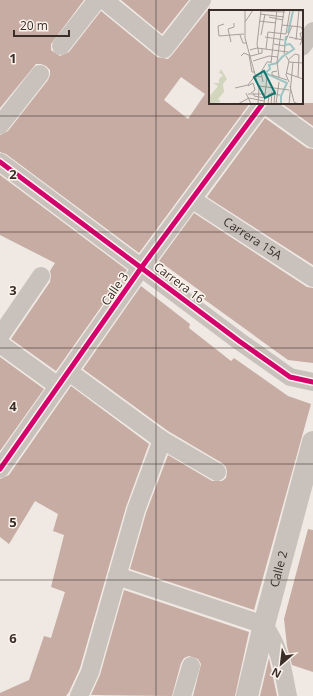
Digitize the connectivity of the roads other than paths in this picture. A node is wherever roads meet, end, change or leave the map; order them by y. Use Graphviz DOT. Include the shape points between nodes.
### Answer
graph roads {
  1 [pos="97,0"];
  2 [pos="104,0"];
  3 [pos="202,0"];
  4 [pos="313,32"];
  5 [pos="62,46"];
  6 [pos="303,46"];
  7 [pos="40,74"];
  8 [pos="262,104"];
  9 [pos="264,104"];
  10 [pos="0,125"];
  11 [pos="313,139"];
  12 [pos="0,162"];
  13 [pos="193,200"];
  14 [pos="141,268"];
  15 [pos="41,276"];
  16 [pos="313,278"];
  17 [pos="0,336"];
  18 [pos="0,344"];
  19 [pos="69,372"];
  20 [pos="313,382"];
  21 [pos="58,386"];
  22 [pos="162,440"];
  23 [pos="313,442"];
  24 [pos="0,468"];
  25 [pos="217,472"];
  26 [pos="117,576"];
  27 [pos="264,625"];
  28 [pos="191,666"];
  29 [pos="79,696"];
  30 [pos="182,696"];
  31 [pos="247,696"];
  32 [pos="288,696"];
  1 -- 5 [label="street"];
  2 -- 3 [label="street" via="164,48"];
  4 -- 6 [label="street"];
  7 -- 10 [label="street"];
  8 -- 13 [label="street, Calle 3"];
  9 -- 11 [label="street"];
  12 -- 14 [label="street, Carrera 16"];
  13 -- 14 [label="street, Calle 3"];
  13 -- 16 [label="street, Carrera 15A"];
  14 -- 19 [label="street, Calle 3"];
  14 -- 20 [label="street, Carrera 16" via="290,377"];
  15 -- 17 [label="street"];
  18 -- 21 [label="street"];
  19 -- 21 [label="street, Calle 3"];
  19 -- 22 [label="street"];
  21 -- 24 [label="street, Calle 3"];
  22 -- 25 [label="street"];
  22 -- 26 [label="street" via="136,510"];
  23 -- 27 [label="street, Calle 2"];
  26 -- 27 [label="street"];
  26 -- 29 [label="street" via="90,672"];
  27 -- 31 [label="street, Calle 2"];
  27 -- 32 [label="street" via="275,641"];
  28 -- 30 [label="street"];
}
